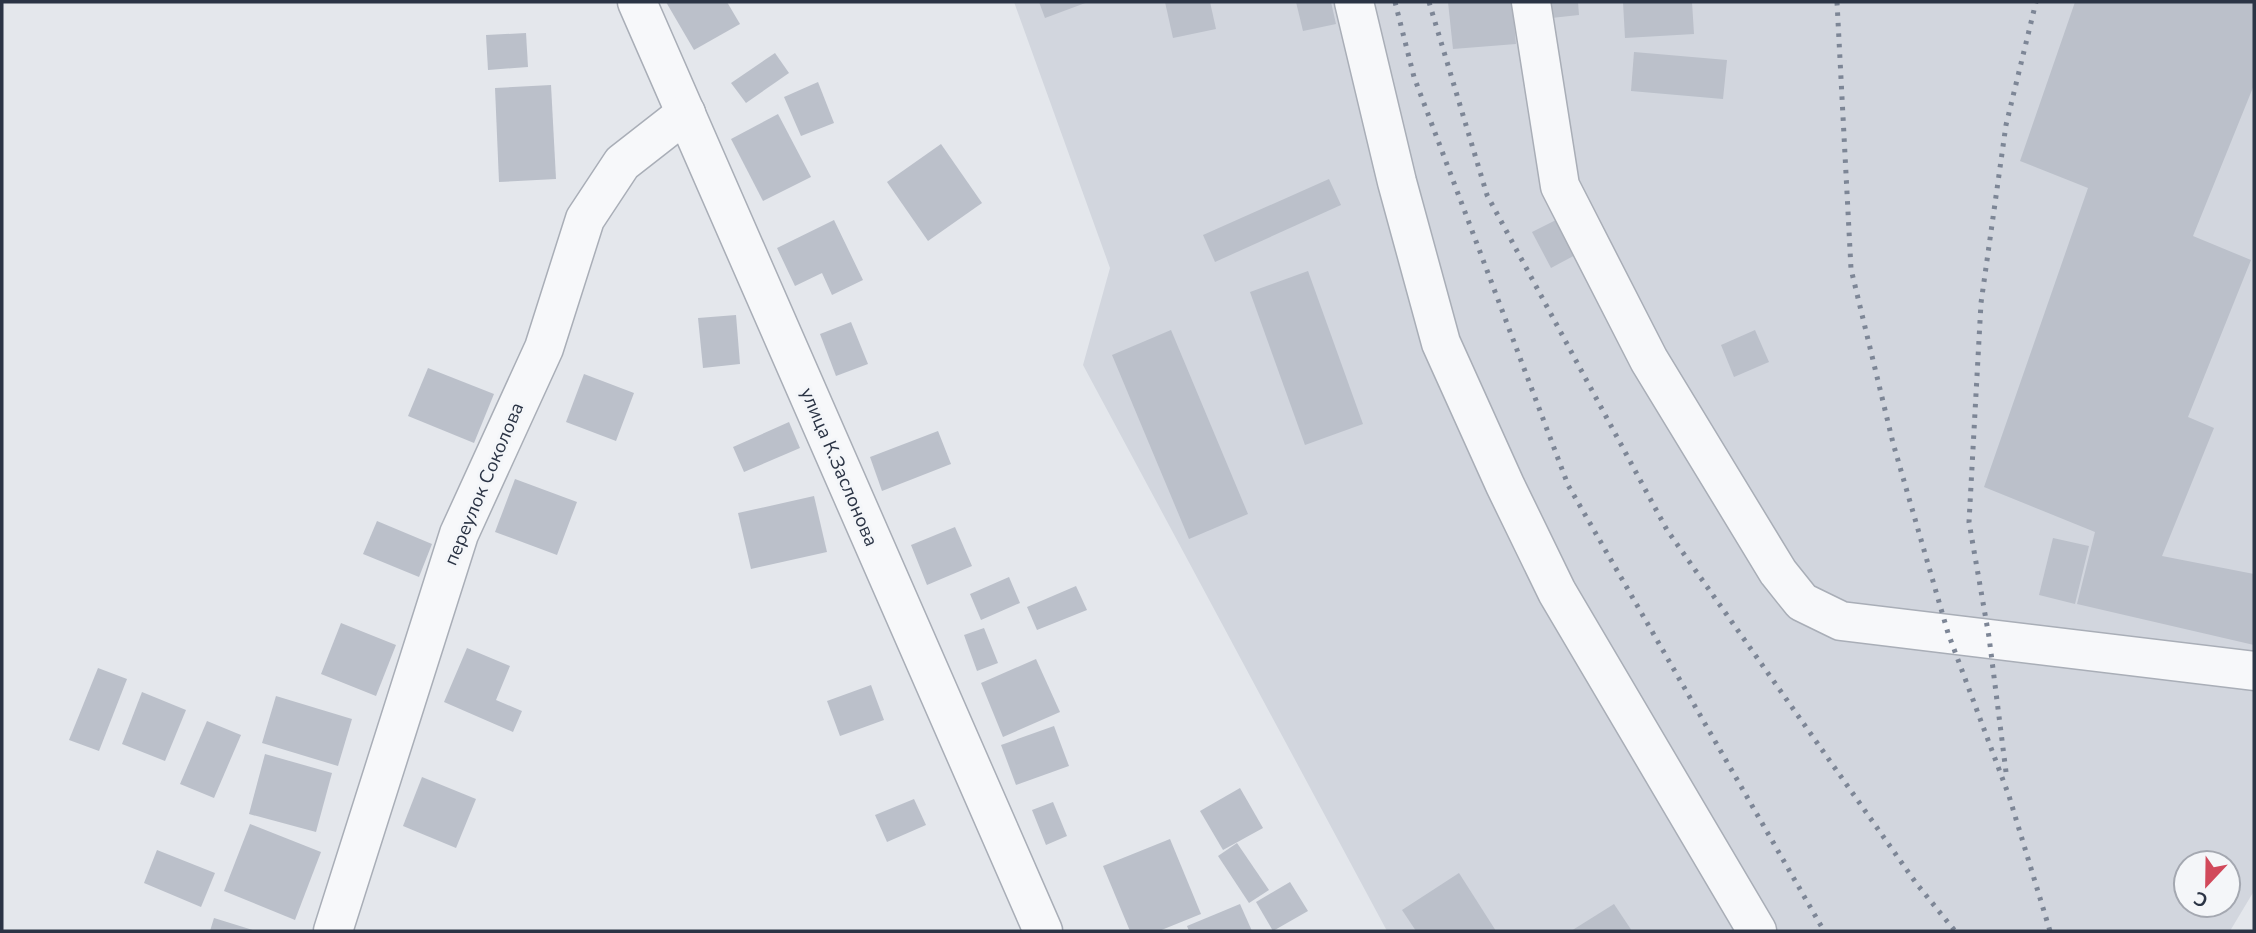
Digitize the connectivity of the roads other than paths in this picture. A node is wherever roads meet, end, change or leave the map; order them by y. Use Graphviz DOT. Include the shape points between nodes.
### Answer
graph roads {
  1 [pos="637,2"];
  2 [pos="1354,2"];
  3 [pos="1531,2"];
  4 [pos="685,113"];
  5 [pos="2254,671"];
  6 [pos="333,931"];
  7 [pos="1043,931"];
  8 [pos="1757,931"];
  1 -- 4 [label="street, улица К.Заслонова"];
  2 -- 8 [label="street" via="1441,343 1557,592"];
  3 -- 5 [label="street" via="1560,187 1649,360 1778,572 1802,602 1841,621"];
  4 -- 6 [label="street, переулок Соколова" via="622,163 585,219 544,348 459,534"];
  4 -- 7 [label="street, улица К.Заслонова"];
}
